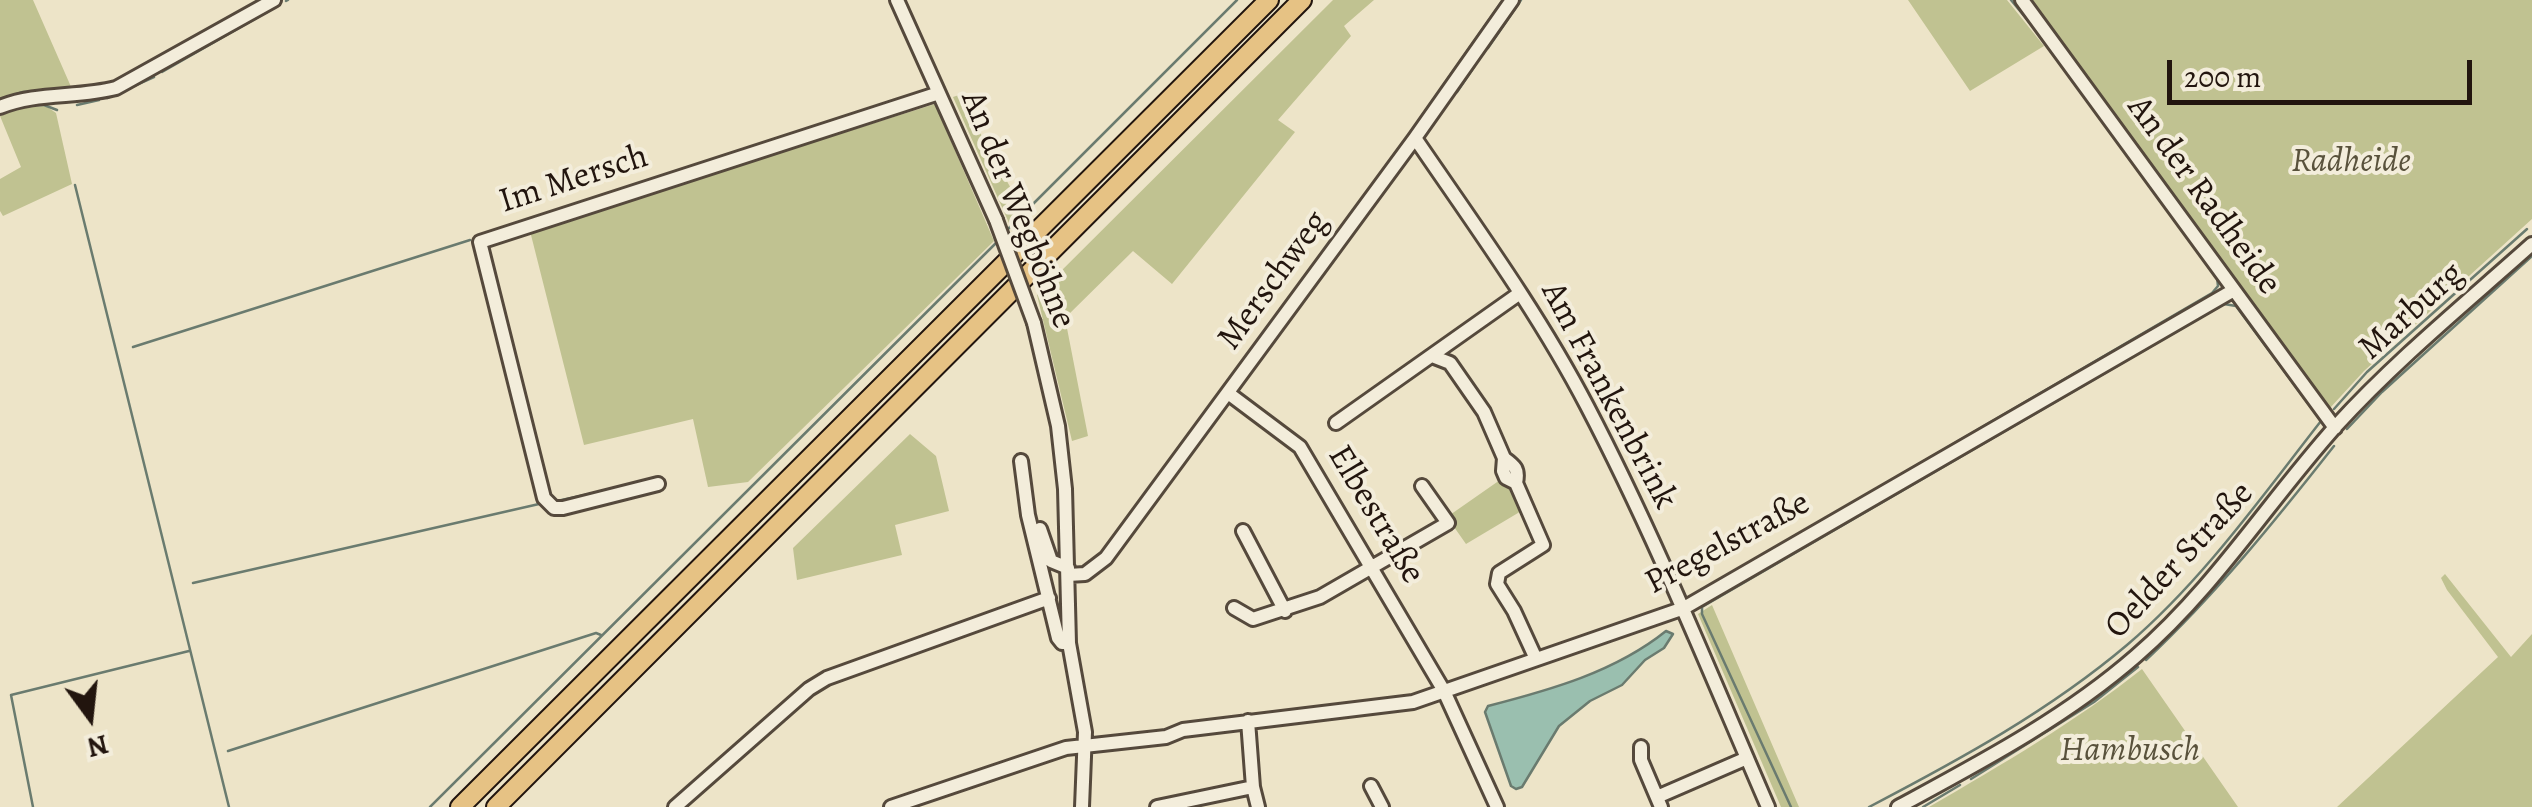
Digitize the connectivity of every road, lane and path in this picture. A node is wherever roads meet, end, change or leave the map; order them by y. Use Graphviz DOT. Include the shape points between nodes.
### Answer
graph roads {
  1 [pos="274,0"];
  2 [pos="897,0"];
  3 [pos="1270,0"];
  4 [pos="1302,0"];
  5 [pos="1512,0"];
  6 [pos="2022,0"];
  7 [pos="939,93"];
  8 [pos="0,107"];
  9 [pos="1415,138"];
  10 [pos="2532,244"];
  11 [pos="2234,290"];
  12 [pos="1520,292"];
  13 [pos="1454,337"];
  14 [pos="1432,356"];
  15 [pos="1450,363"];
  16 [pos="1228,394"];
  17 [pos="1336,424"];
  18 [pos="2335,428"];
  19 [pos="1021,461"];
  20 [pos="658,484"];
  21 [pos="1422,486"];
  22 [pos="1026,490"];
  23 [pos="1243,532"];
  24 [pos="1372,568"];
  25 [pos="1068,572"];
  26 [pos="1049,598"];
  27 [pos="1234,608"];
  28 [pos="1684,608"];
  29 [pos="1285,611"];
  30 [pos="1069,644"];
  31 [pos="1536,660"];
  32 [pos="1444,691"];
  33 [pos="1248,721"];
  34 [pos="1086,745"];
  35 [pos="1641,748"];
  36 [pos="1747,758"];
  37 [pos="1371,786"];
  38 [pos="1253,787"];
  39 [pos="1659,802"];
  40 [pos="460,807"];
  41 [pos="496,807"];
  42 [pos="675,807"];
  43 [pos="892,807"];
  44 [pos="1082,807"];
  45 [pos="1157,807"];
  46 [pos="1258,807"];
  47 [pos="1382,807"];
  48 [pos="1498,807"];
  49 [pos="1768,807"];
  50 [pos="1898,807"];
  1 -- 8 [label="street" via="116,88"];
  2 -- 7 [label="street, An der Wegböhne"];
  3 -- 40 [label="highway"];
  4 -- 41 [label="highway"];
  5 -- 9 [label="street, Merschweg"];
  6 -- 11 [label="street, An der Radheide"];
  7 -- 20 [label="street, Im Mersch" via="480,242 544,498 563,508"];
  7 -- 25 [label="street, An der Wegböhne, bridge" via="1034,323 1058,426"];
  9 -- 12 [label="street, Am Frankenbrink"];
  9 -- 16 [label="street, Merschweg"];
  10 -- 18 [label="street, Marburg"];
  11 -- 18 [label="street, An der Radheide"];
  11 -- 28 [label="street, Pregelstraße"];
  12 -- 13 [label="street"];
  12 -- 28 [label="street, Am Frankenbrink" via="1588,407"];
  13 -- 14 [label="street"];
  13 -- 15 [label="street"];
  14 -- 15 [label="street"];
  14 -- 17 [label="street"];
  15 -- 31 [label="street" via="1484,412 1506,478 1516,483 1543,546 1499,573 1497,584"];
  16 -- 24 [label="street, Elbestraße" via="1300,447"];
  16 -- 25 [label="street, Merschweg" via="1106,558 1086,574"];
  18 -- 50 [label="street, Oelder Straße" via="2191,604 2138,655 2034,732"];
  19 -- 22 [label="street, An der Wegböhne"];
  21 -- 24 [label="street" via="1448,523"];
  22 -- 25 [label="street, An der Wegböhne" via="1052,562"];
  22 -- 26 [label="street, An der Wegböhne"];
  23 -- 29 [label="street"];
  24 -- 29 [label="street"];
  24 -- 32 [label="street, Elbestraße"];
  25 -- 30 [label="street, An der Wegböhne"];
  26 -- 30 [label="street, An der Wegböhne" via="1058,638"];
  26 -- 42 [label="street" via="809,688"];
  27 -- 29 [label="street" via="1252,619"];
  28 -- 31 [label="street, Pregelstraße"];
  28 -- 36 [label="street, Am Frankenbrink"];
  30 -- 34 [label="street, An der Wegböhne"];
  31 -- 32 [label="street, Pregelstraße"];
  32 -- 33 [label="street, Pregelstraße" via="1413,702"];
  32 -- 48 [label="street, Elbestraße"];
  33 -- 34 [label="street, Pregelstraße"];
  33 -- 38 [label="street"];
  34 -- 43 [label="street, Pregelstraße"];
  34 -- 44 [label="street, An der Wegböhne"];
  35 -- 39 [label="street"];
  36 -- 39 [label="street"];
  36 -- 49 [label="street, Am Frankenbrink"];
  37 -- 47 [label="street"];
  38 -- 45 [label="street"];
  38 -- 46 [label="street"];
}
